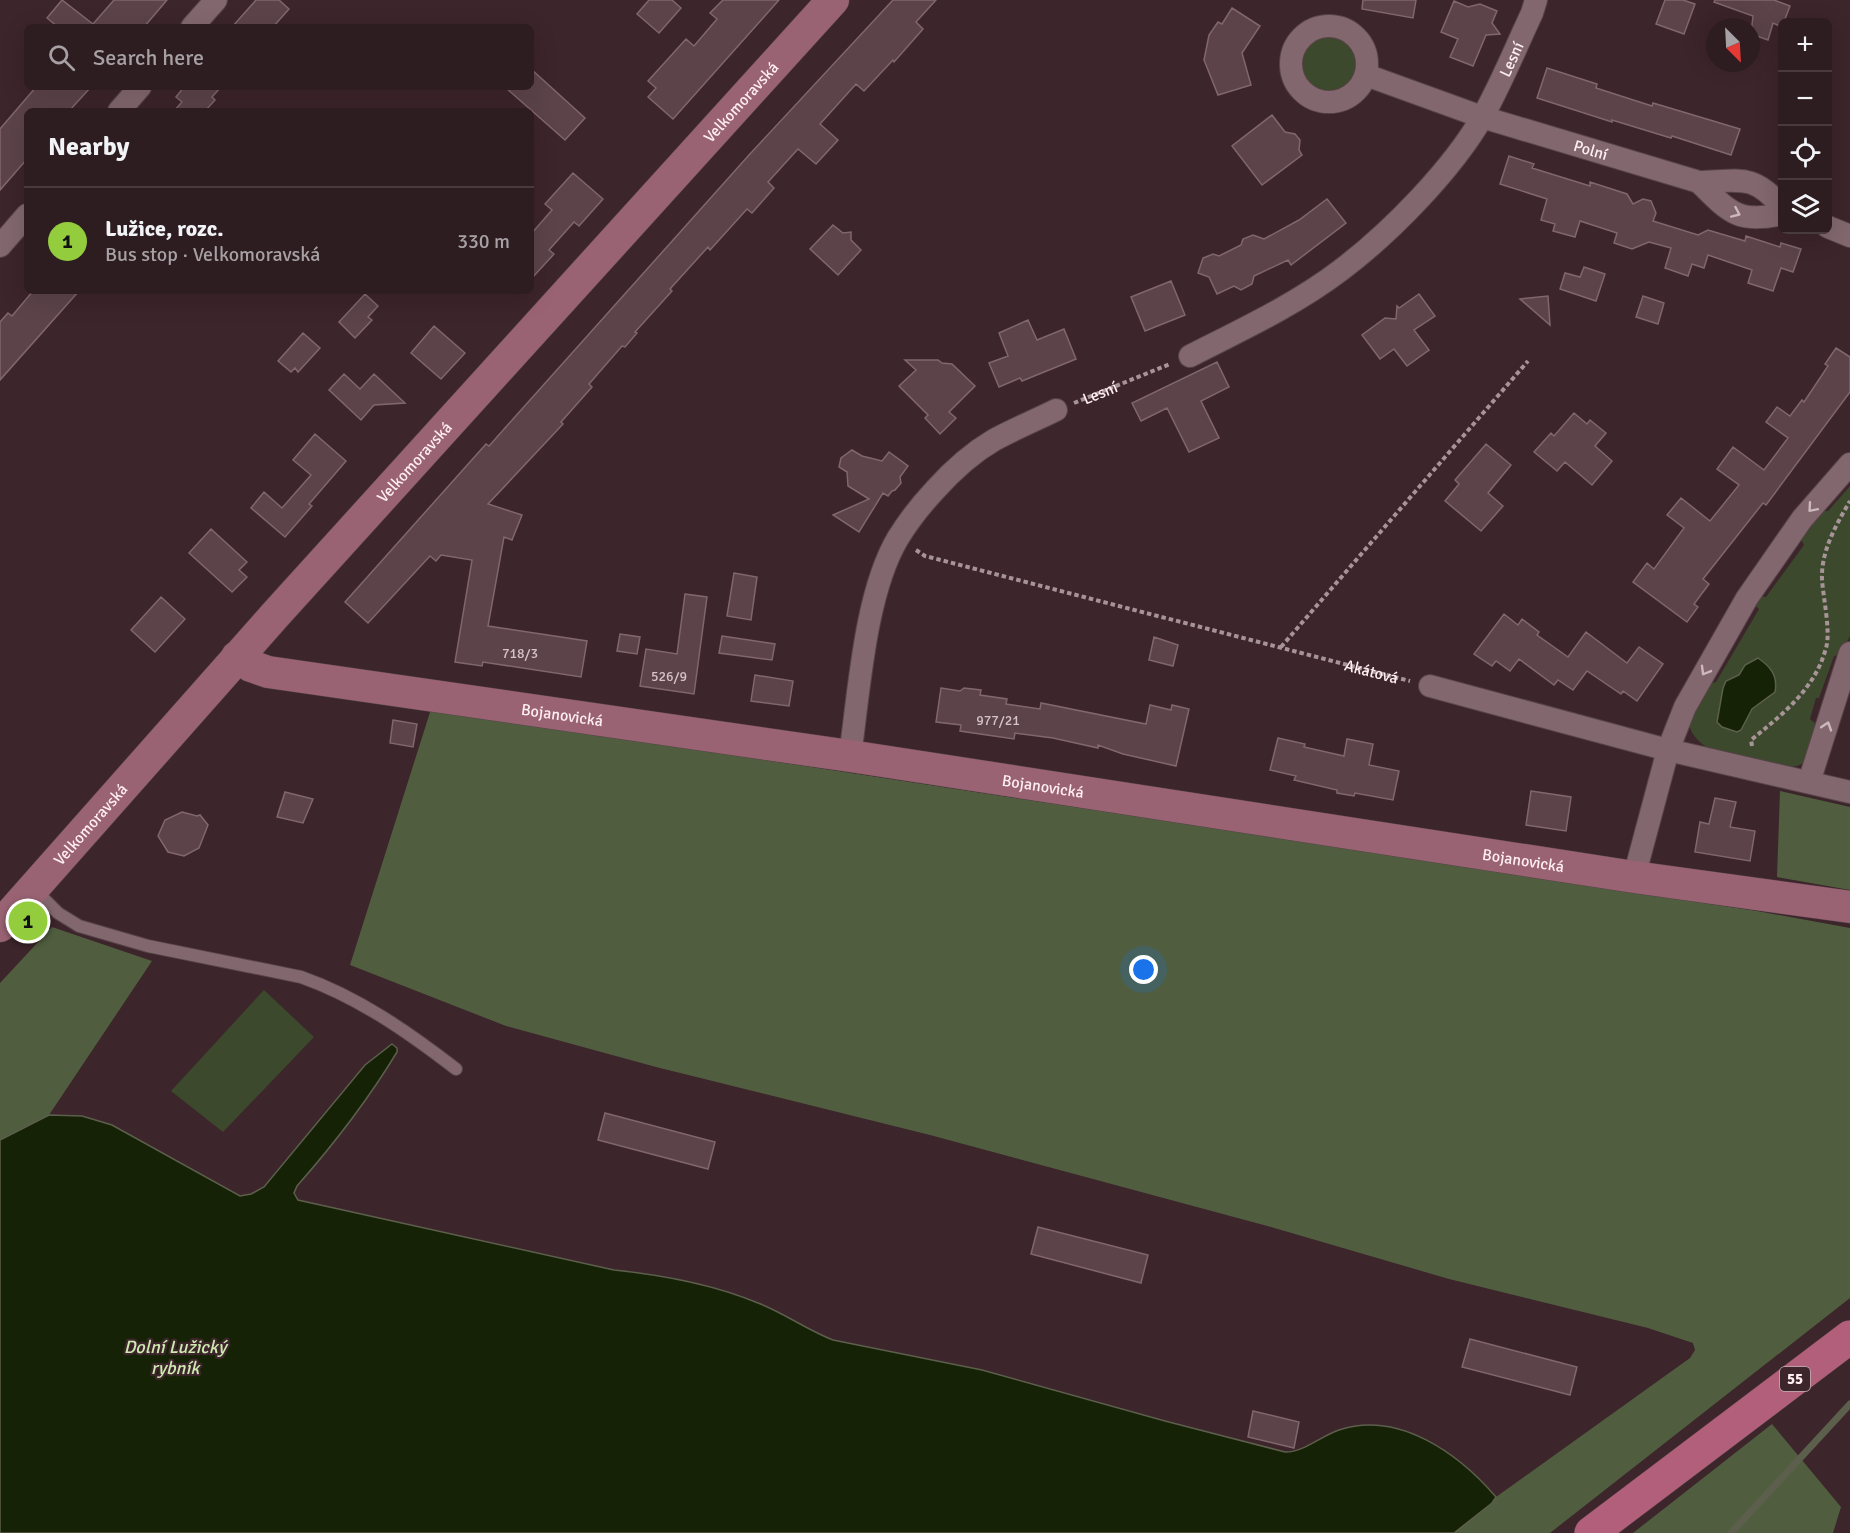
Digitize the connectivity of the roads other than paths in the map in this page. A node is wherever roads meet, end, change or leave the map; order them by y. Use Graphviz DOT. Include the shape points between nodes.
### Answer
graph roads {
  1 [pos="216,0"];
  2 [pos="833,0"];
  3 [pos="1536,0"];
  4 [pos="195,24"];
  5 [pos="1366,75"];
  6 [pos="137,90"];
  7 [pos="122,108"];
  8 [pos="1482,117"];
  9 [pos="1699,182"];
  10 [pos="1778,203"];
  11 [pos="1778,215"];
  12 [pos="24,218"];
  13 [pos="1832,229"];
  14 [pos="1850,236"];
  15 [pos="0,246"];
  16 [pos="1190,356"];
  17 [pos="1056,410"];
  18 [pos="1850,464"];
  19 [pos="1850,652"];
  20 [pos="237,657"];
  21 [pos="1430,686"];
  22 [pos="1668,750"];
  23 [pos="850,756"];
  24 [pos="1809,782"];
  25 [pos="1850,792"];
  26 [pos="1634,877"];
  27 [pos="33,888"];
  28 [pos="1850,908"];
  29 [pos="2,918"];
  30 [pos="456,1069"];
  31 [pos="1850,1337"];
  32 [pos="1591,1533"];
  1 -- 4 [label="street"];
  2 -- 20 [label="street, Velkomoravská"];
  3 -- 8 [label="street, Lesní"];
  5 -- 8 [label="street"];
  6 -- 7 [label="street"];
  8 -- 9 [label="street, Polní"];
  8 -- 16 [label="street, Lesní" via="1438,177 1394,224 1340,271 1285,306"];
  9 -- 10 [label="street, Polní" via="1735,179 1756,184"];
  9 -- 11 [label="street, Polní, one-way" via="1724,207 1743,217"];
  12 -- 15 [label="street"];
  13 -- 14 [label="street"];
  17 -- 23 [label="street" via="993,441 967,460 917,510 897,539 883,570 870,620"];
  18 -- 22 [label="street, one-way" via="1802,519 1748,598 1684,707"];
  24 -- 19 [label="street, one-way"];
  20 -- 23 [label="street, Bojanovická" via="268,672"];
  20 -- 27 [label="street, Velkomoravská"];
  21 -- 22 [label="street"];
  22 -- 24 [label="street"];
  22 -- 26 [label="street"];
  23 -- 26 [label="street, Bojanovická"];
  24 -- 25 [label="street"];
  26 -- 28 [label="street, Bojanovická"];
  27 -- 29 [label="street, Velkomoravská"];
  27 -- 30 [label="lane" via="58,913 79,926 148,946 316,982 385,1018"];
  31 -- 32 [label="main road, 55"];
}
